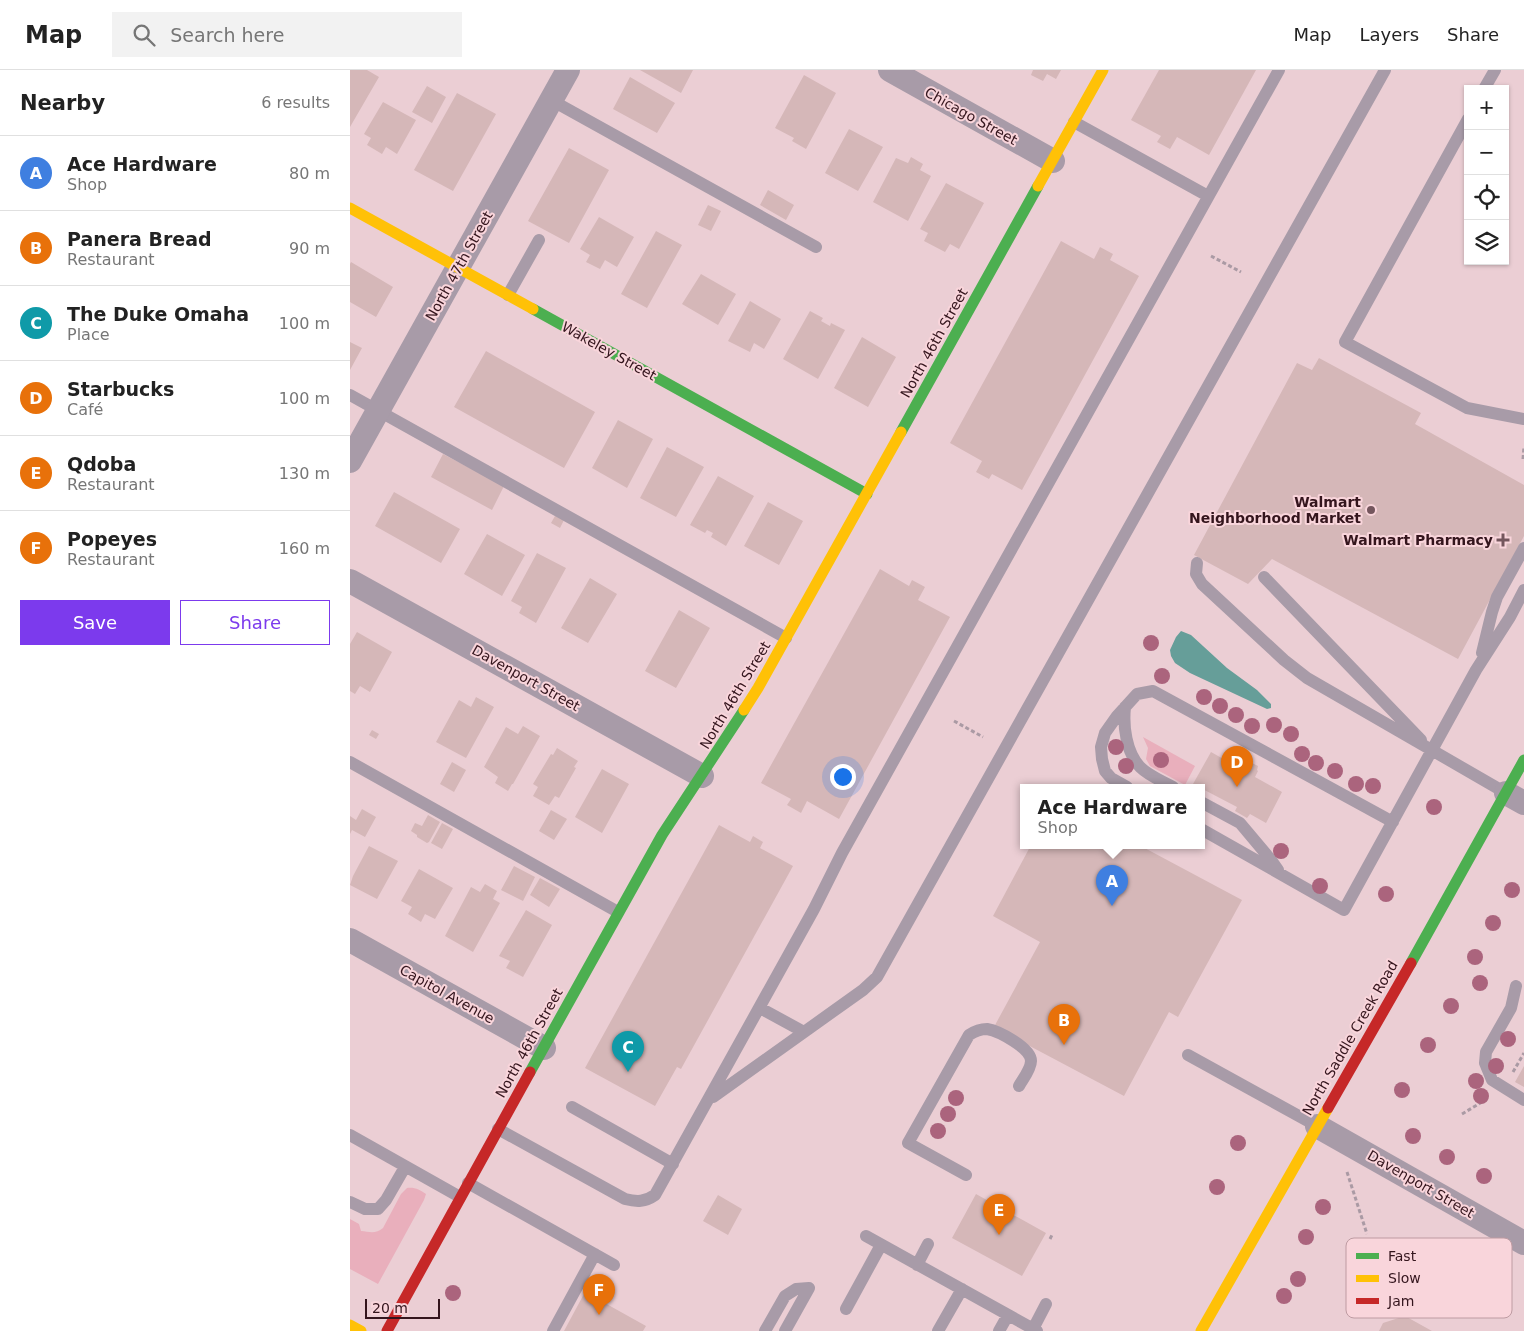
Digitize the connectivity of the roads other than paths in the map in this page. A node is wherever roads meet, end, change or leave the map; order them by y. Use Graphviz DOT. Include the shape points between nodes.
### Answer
graph roads {
  1 [pos="568,70"];
  2 [pos="890,70"];
  3 [pos="1103,70"];
  4 [pos="1279,70"];
  5 [pos="1385,70"];
  6 [pos="1495,70"];
  7 [pos="1486,85"];
  8 [pos="551,100"];
  9 [pos="1074,122"];
  10 [pos="1464,126"];
  11 [pos="1053,161"];
  12 [pos="1208,196"];
  13 [pos="350,208"];
  14 [pos="538,240"];
  15 [pos="816,247"];
  16 [pos="458,268"];
  17 [pos="508,296"];
  18 [pos="350,395"];
  19 [pos="378,411"];
  20 [pos="1524,419"];
  21 [pos="350,461"];
  22 [pos="867,494"];
  23 [pos="1524,548"];
  24 [pos="1197,563"];
  25 [pos="1264,576"];
  26 [pos="350,581"];
  27 [pos="1524,590"];
  28 [pos="786,638"];
  29 [pos="1480,663"];
  30 [pos="1125,707"];
  31 [pos="1432,751"];
  32 [pos="1524,760"];
  33 [pos="350,762"];
  34 [pos="702,776"];
  35 [pos="1122,784"];
  36 [pos="1168,784"];
  37 [pos="1515,798"];
  38 [pos="1205,804"];
  39 [pos="1393,822"];
  40 [pos="1205,831"];
  41 [pos="1280,874"];
  42 [pos="618,912"];
  43 [pos="350,940"];
  44 [pos="1516,986"];
  45 [pos="760,1008"];
  46 [pos="804,1032"];
  47 [pos="544,1048"];
  48 [pos="1188,1055"];
  49 [pos="1019,1086"];
  50 [pos="708,1100"];
  51 [pos="1524,1100"];
  52 [pos="572,1107"];
  53 [pos="1317,1126"];
  54 [pos="498,1129"];
  55 [pos="350,1135"];
  56 [pos="673,1164"];
  57 [pos="405,1167"];
  58 [pos="966,1175"];
  59 [pos="468,1183"];
  60 [pos="460,1197"];
  61 [pos="350,1202"];
  62 [pos="866,1236"];
  63 [pos="1524,1243"];
  64 [pos="928,1244"];
  65 [pos="881,1245"];
  66 [pos="595,1254"];
  67 [pos="614,1264"];
  68 [pos="917,1265"];
  69 [pos="962,1289"];
  70 [pos="1046,1304"];
  71 [pos="846,1309"];
  72 [pos="1008,1315"];
  73 [pos="350,1325"];
  74 [pos="1035,1330"];
  75 [pos="361,1331"];
  76 [pos="387,1331"];
  77 [pos="553,1331"];
  78 [pos="765,1331"];
  79 [pos="785,1331"];
  80 [pos="938,1331"];
  81 [pos="999,1331"];
  82 [pos="1201,1331"];
  1 -- 8 [label="street, North 47th Street"];
  2 -- 11 [label="street, Chicago Street"];
  3 -- 9 [label="main road, North 46th Street"];
  4 -- 12 [label="lane"];
  5 -- 46 [label="lane" via="877,977"];
  6 -- 7 [label="lane"];
  8 -- 15 [label="lane"];
  8 -- 16 [label="street, North 47th Street"];
  9 -- 11 [label="main road, North 46th Street"];
  9 -- 12 [label="lane"];
  10 -- 20 [label="lane" via="1345,342 1468,408"];
  11 -- 22 [label="main road, North 46th Street"];
  12 -- 45 [label="lane" via="847,845"];
  13 -- 16 [label="main road, Wakeley Street"];
  14 -- 17 [label="lane"];
  16 -- 17 [label="main road, Wakeley Street"];
  16 -- 19 [label="street, North 47th Street"];
  17 -- 22 [label="main road, Wakeley Street"];
  18 -- 19 [label="lane"];
  19 -- 21 [label="street, North 47th Street"];
  19 -- 28 [label="lane"];
  22 -- 28 [label="main road, North 46th Street"];
  23 -- 29 [label="lane" via="1493,606"];
  24 -- 31 [label="lane" via="1196,574 1202,584 1298,671"];
  25 -- 31 [label="lane"];
  26 -- 34 [label="street, Davenport Street"];
  27 -- 29 [label="lane"];
  28 -- 34 [label="main road, North 46th Street" via="737,724"];
  29 -- 31 [label="lane"];
  30 -- 35 [label="lane" via="1105,733 1102,747 1105,771"];
  30 -- 36 [label="lane" via="1126,737 1138,765"];
  30 -- 39 [label="lane" via="1137,694 1153,691"];
  31 -- 37 [label="lane"];
  31 -- 39 [label="lane"];
  32 -- 37 [label="main road, North Saddle Creek Road"];
  33 -- 42 [label="lane"];
  34 -- 42 [label="main road, North 46th Street" via="674,815"];
  37 -- 53 [label="main road, North Saddle Creek Road"];
  38 -- 41 [label="lane" via="1240,823"];
  39 -- 41 [label="lane" via="1344,910"];
  40 -- 41 [label="lane"];
  42 -- 47 [label="main road, North 46th Street"];
  43 -- 47 [label="street, Capitol Avenue"];
  44 -- 51 [label="lane" via="1511,1008 1486,1052 1485,1063 1492,1080"];
  45 -- 46 [label="lane"];
  45 -- 50 [label="lane"];
  46 -- 50 [label="lane"];
  47 -- 54 [label="main road, North 46th Street"];
  48 -- 53 [label="lane"];
  49 -- 58 [label="lane" via="1031,1062 1025,1049 994,1031 977,1030 969,1035 908,1143"];
  50 -- 56 [label="lane"];
  52 -- 56 [label="lane"];
  53 -- 63 [label="street, Davenport Street"];
  53 -- 82 [label="main road, North Saddle Creek Road"];
  54 -- 56 [label="lane" via="633,1201 649,1200"];
  54 -- 59 [label="main road, North 46th Street"];
  55 -- 57 [label="lane"];
  57 -- 60 [label="lane"];
  57 -- 61 [label="lane" via="380,1207 369,1210"];
  59 -- 60 [label="main road, North 46th Street"];
  59 -- 66 [label="lane"];
  60 -- 76 [label="main road, North 46th Street"];
  62 -- 65 [label="lane"];
  64 -- 68 [label="lane"];
  65 -- 68 [label="lane"];
  65 -- 71 [label="lane"];
  66 -- 67 [label="lane"];
  66 -- 77 [label="lane"];
  68 -- 69 [label="lane"];
  69 -- 72 [label="lane"];
  69 -- 80 [label="lane"];
  70 -- 74 [label="lane"];
  72 -- 74 [label="lane"];
  72 -- 81 [label="lane"];
  73 -- 75 [label="main road"];
  78 -- 79 [label="lane" via="785,1296 796,1289 809,1288"];
}
